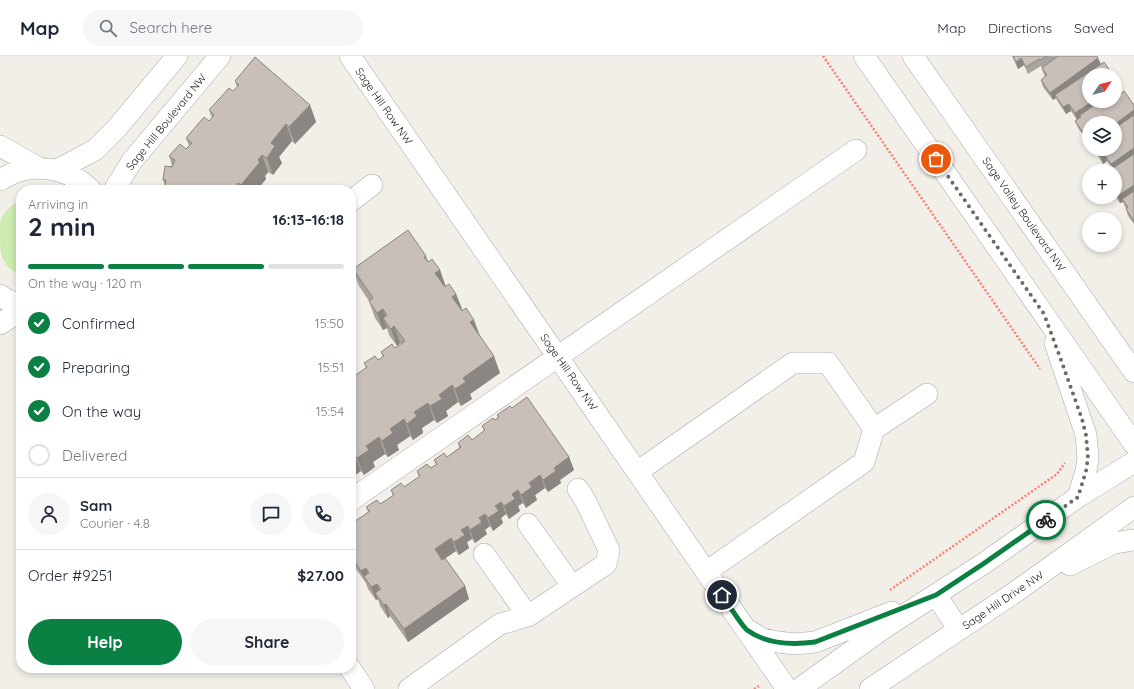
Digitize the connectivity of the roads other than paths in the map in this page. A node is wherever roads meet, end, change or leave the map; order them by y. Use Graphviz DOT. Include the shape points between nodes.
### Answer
graph roads {
  1 [pos="177,56"];
  2 [pos="220,56"];
  3 [pos="350,56"];
  4 [pos="864,56"];
  5 [pos="913,56"];
  6 [pos="0,146"];
  7 [pos="856,150"];
  8 [pos="48,169"];
  9 [pos="0,180"];
  10 [pos="85,185"];
  11 [pos="117,185"];
  12 [pos="372,186"];
  13 [pos="356,197"];
  14 [pos="0,295"];
  15 [pos="16,303"];
  16 [pos="16,313"];
  17 [pos="1044,314"];
  18 [pos="0,324"];
  19 [pos="558,357"];
  20 [pos="1134,372"];
  21 [pos="927,394"];
  22 [pos="874,429"];
  23 [pos="1134,444"];
  24 [pos="1134,462"];
  25 [pos="637,472"];
  26 [pos="578,489"];
  27 [pos="356,497"];
  28 [pos="1078,497"];
  29 [pos="1134,508"];
  30 [pos="528,524"];
  31 [pos="1134,540"];
  32 [pos="484,554"];
  33 [pos="706,572"];
  34 [pos="572,586"];
  35 [pos="1014,593"];
  36 [pos="936,595"];
  37 [pos="528,616"];
  38 [pos="746,629"];
  39 [pos="959,630"];
  40 [pos="353,673"];
  41 [pos="782,682"];
  42 [pos="364,689"];
  43 [pos="409,689"];
  44 [pos="798,689"];
  45 [pos="870,689"];
  1 -- 8 [label="street" via="116,129 94,150"];
  2 -- 11 [label="street, Sage Hill Boulevard NW" via="132,161"];
  3 -- 19 [label="street, Sage Hill Row NW"];
  4 -- 17 [label="street"];
  5 -- 20 [label="street, Sage Valley Boulevard NW"];
  6 -- 8 [label="street"];
  7 -- 19 [label="street"];
  8 -- 9 [label="street" via="18,171"];
  8 -- 10 [label="street" via="75,177"];
  12 -- 13 [label="street"];
  14 -- 15 [label="street"];
  16 -- 18 [label="street"];
  17 -- 23 [label="street"];
  17 -- 28 [label="street" via="1086,435 1088,458"];
  19 -- 25 [label="street, Sage Hill Row NW"];
  19 -- 27 [label="street"];
  21 -- 22 [label="street"];
  22 -- 25 [label="street" via="828,363 793,363"];
  22 -- 33 [label="street" via="864,462"];
  24 -- 28 [label="street"];
  25 -- 33 [label="street, Sage Hill Row NW"];
  26 -- 34 [label="street" via="609,550 606,564"];
  28 -- 36 [label="street"];
  29 -- 35 [label="street, Sage Hill Drive NW"];
  30 -- 34 [label="street"];
  31 -- 35 [label="street" via="1114,543"];
  32 -- 37 [label="street"];
  33 -- 38 [label="street, Sage Hill Row NW"];
  34 -- 37 [label="street"];
  35 -- 39 [label="street, Sage Hill Drive NW"];
  36 -- 38 [label="street" via="815,642 778,642 763,639"];
  36 -- 39 [label="street"];
  36 -- 44 [label="street" via="884,628"];
  37 -- 43 [label="street" via="500,624"];
  38 -- 41 [label="street, Sage Hill Row NW"];
  39 -- 45 [label="street, Sage Hill Drive NW"];
  40 -- 42 [label="street"];
}
